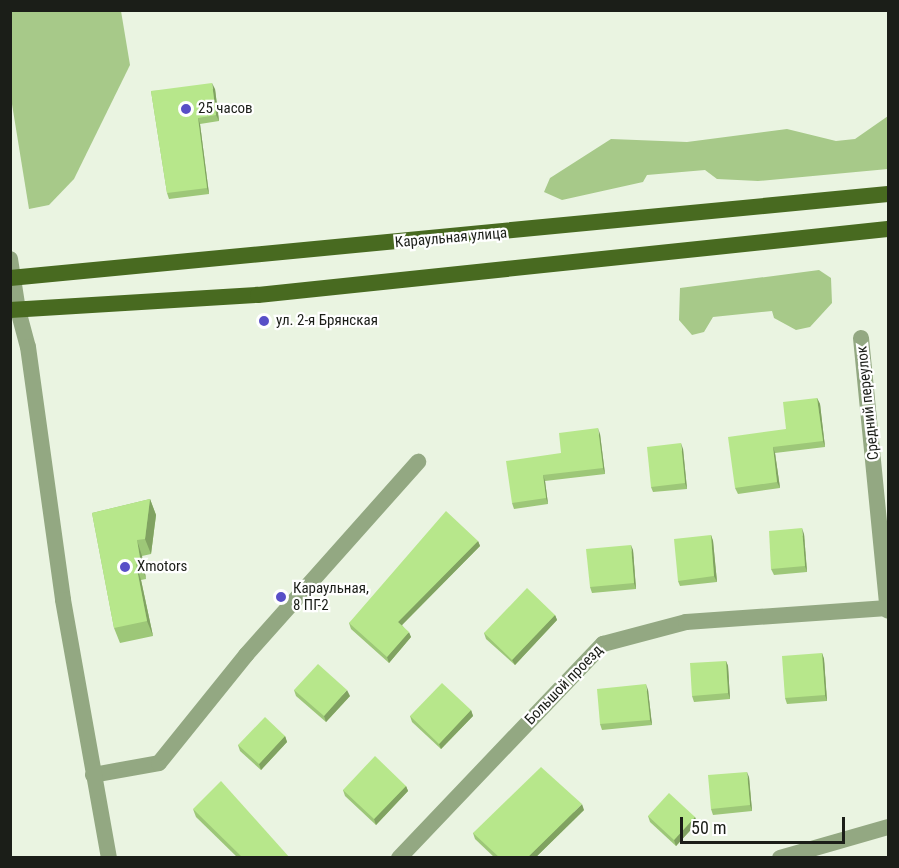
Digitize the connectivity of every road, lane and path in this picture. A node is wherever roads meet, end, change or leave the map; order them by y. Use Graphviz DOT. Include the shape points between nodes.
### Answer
graph roads {
  1 [pos="888,194"];
  2 [pos="888,229"];
  3 [pos="10,259"];
  4 [pos="12,278"];
  5 [pos="14,310"];
  6 [pos="861,338"];
  7 [pos="418,462"];
  8 [pos="888,610"];
  9 [pos="93,775"];
  10 [pos="888,827"];
  11 [pos="108,858"];
  12 [pos="399,858"];
  13 [pos="780,858"];
  1 -- 4 [label="main road, Караульная улица"];
  2 -- 5 [label="main road" via="258,295"];
  3 -- 4 [label="street"];
  4 -- 5 [label="street"];
  5 -- 9 [label="street" via="28,347"];
  6 -- 8 [label="street, Средний переулок"];
  7 -- 9 [label="street" via="246,655 159,763"];
  8 -- 12 [label="street, Большой проезд" via="686,622 603,644"];
  9 -- 11 [label="street"];
  10 -- 13 [label="street"];
}
